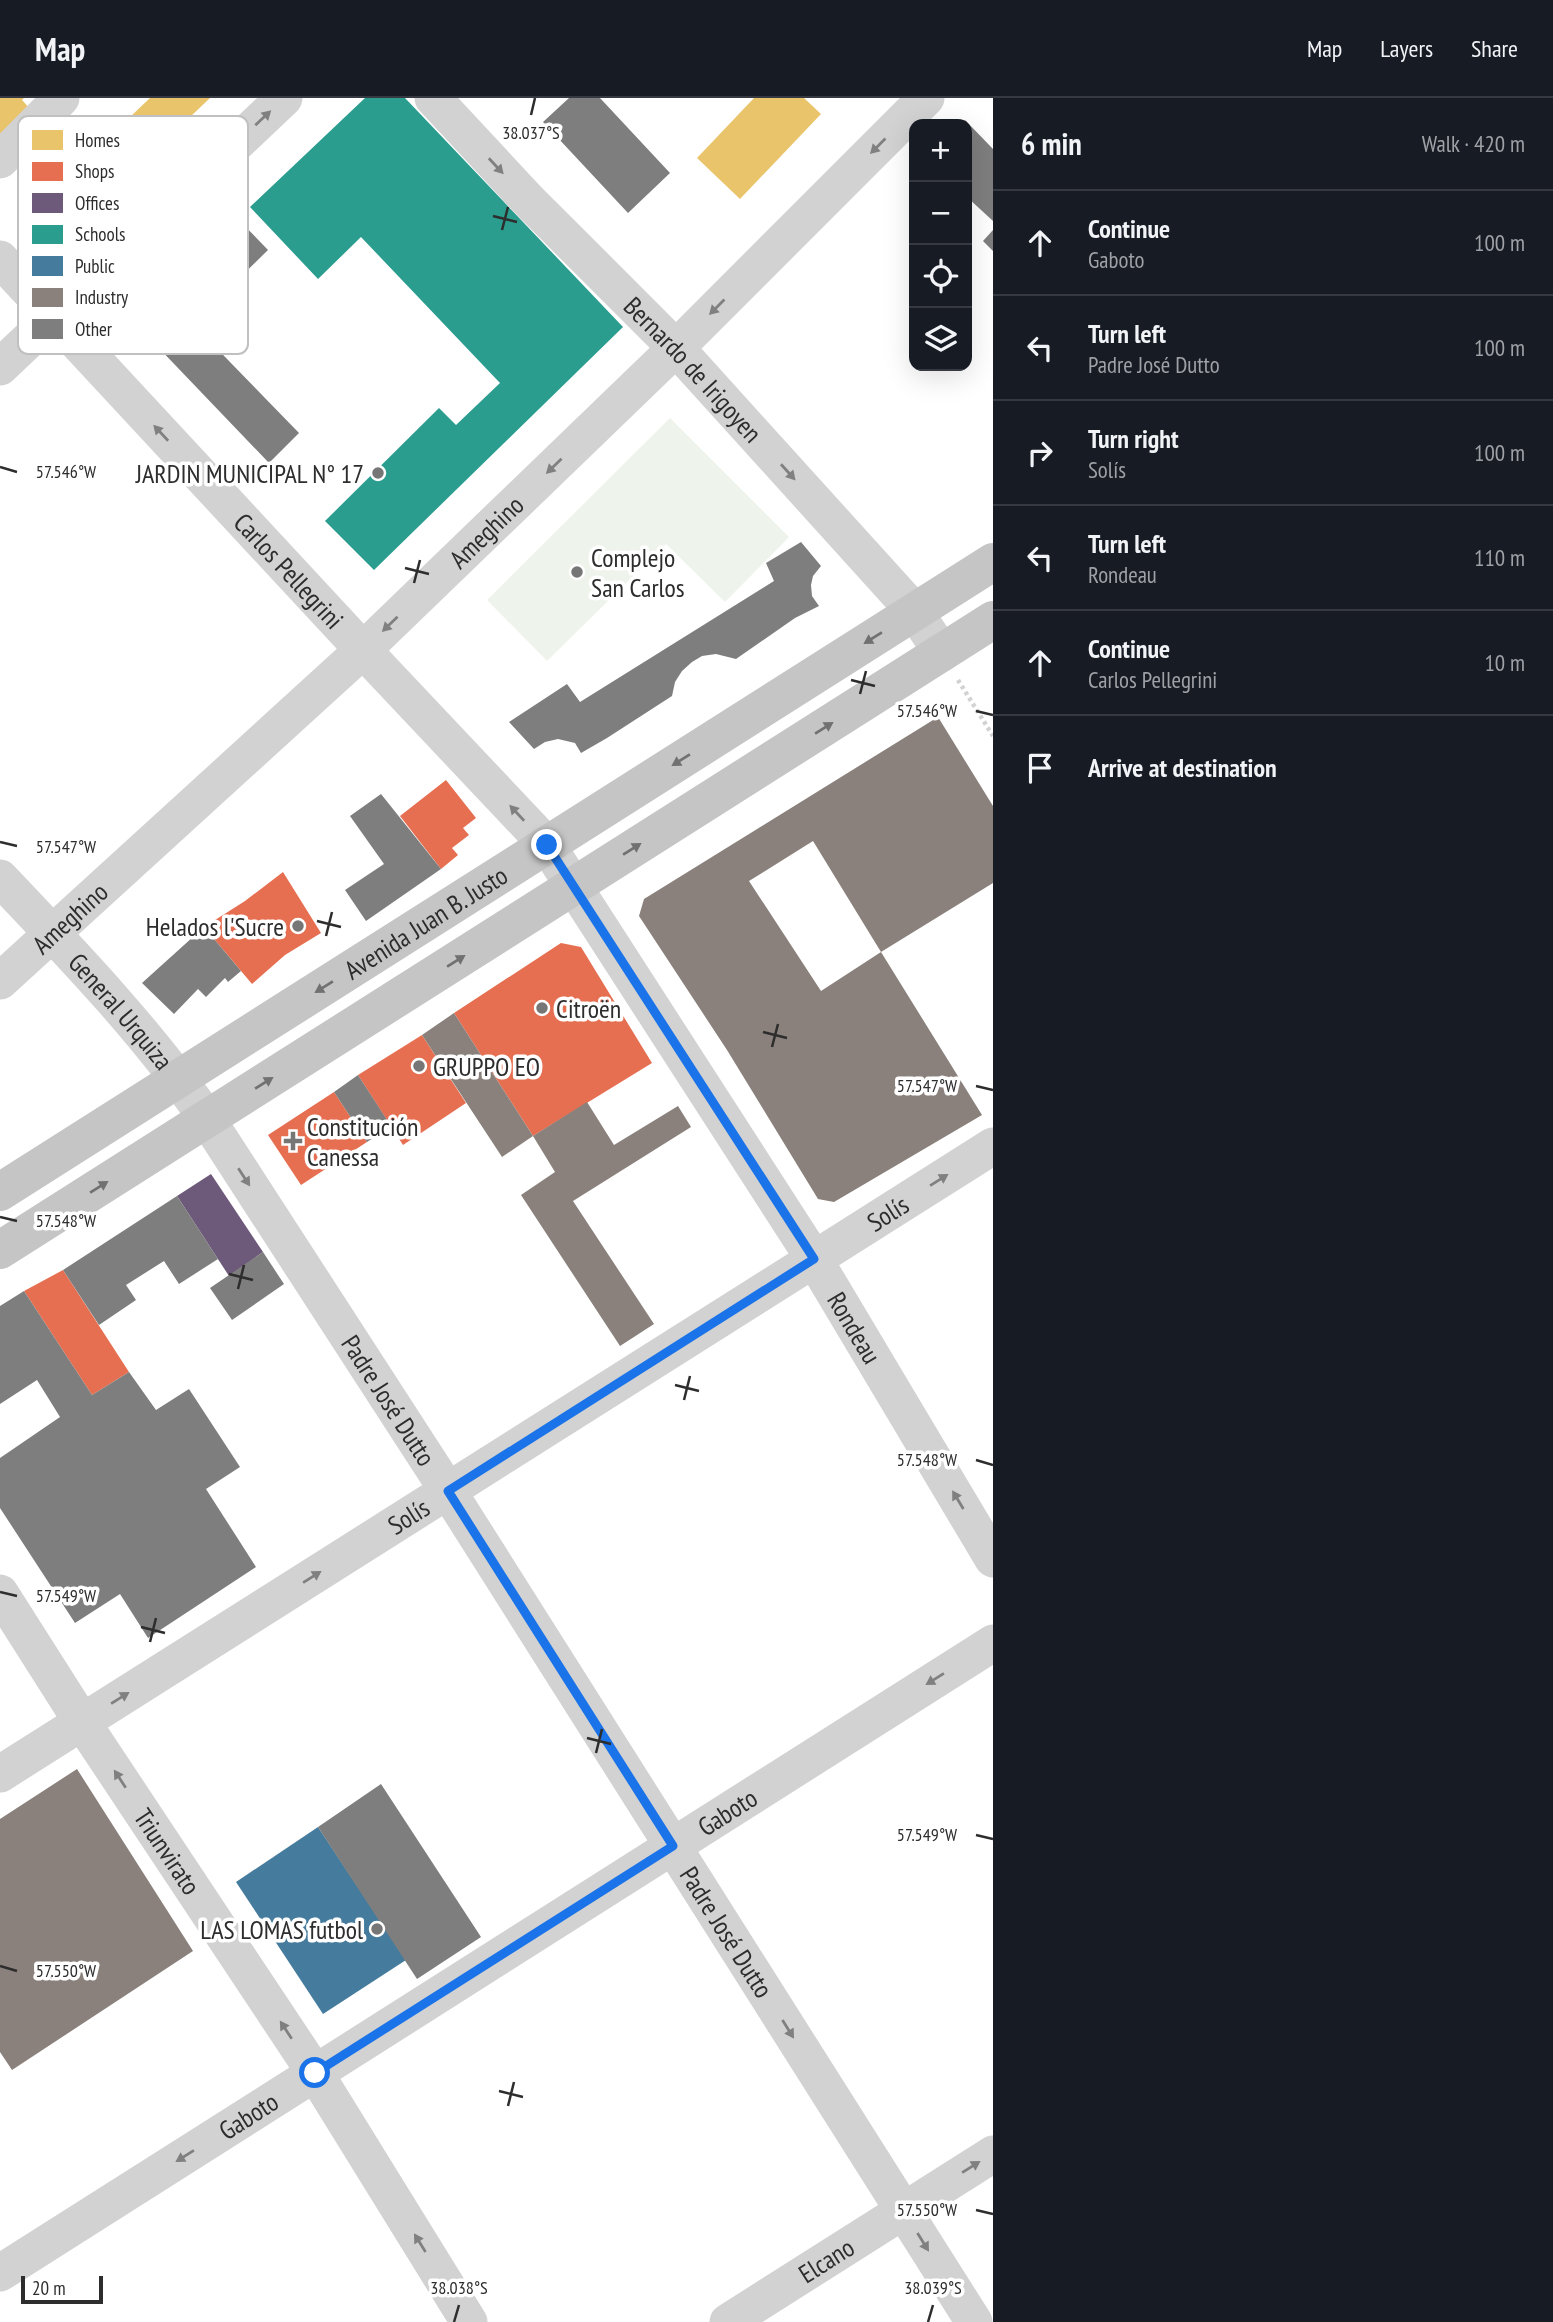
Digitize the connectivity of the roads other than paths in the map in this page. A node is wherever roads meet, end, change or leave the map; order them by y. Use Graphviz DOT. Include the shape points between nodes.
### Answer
graph roads {
  1 [pos="61,98"];
  2 [pos="284,98"];
  3 [pos="433,98"];
  4 [pos="926,98"];
  5 [pos="43,116"];
  6 [pos="248,132"];
  7 [pos="18,142"];
  8 [pos="0,160"];
  9 [pos="0,259"];
  10 [pos="18,279"];
  11 [pos="676,348"];
  12 [pos="18,350"];
  13 [pos="87,354"];
  14 [pos="0,367"];
  15 [pos="993,562"];
  16 [pos="915,612"];
  17 [pos="993,620"];
  18 [pos="363,650"];
  19 [pos="942,653"];
  20 [pos="547,845"];
  21 [pos="0,878"];
  22 [pos="574,886"];
  23 [pos="52,933"];
  24 [pos="0,981"];
  25 [pos="179,1079"];
  26 [pos="206,1119"];
  27 [pos="993,1146"];
  28 [pos="0,1192"];
  29 [pos="0,1250"];
  30 [pos="814,1259"];
  31 [pos="448,1491"];
  32 [pos="993,1559"];
  33 [pos="0,1593"];
  34 [pos="993,1643"];
  35 [pos="82,1722"];
  36 [pos="0,1774"];
  37 [pos="673,1846"];
  38 [pos="315,2073"];
  39 [pos="993,2154"];
  40 [pos="904,2210"];
  41 [pos="0,2273"];
  42 [pos="469,2322"];
  43 [pos="728,2322"];
  44 [pos="974,2322"];
  1 -- 5 [label="street"];
  6 -- 2 [label="street, one-way"];
  3 -- 11 [label="street, Bernardo de Irigoyen, one-way"];
  4 -- 11 [label="street, Ameghino, one-way"];
  7 -- 8 [label="street"];
  9 -- 10 [label="street, Carlos Pellegrini"];
  11 -- 16 [label="street, Bernardo de Irigoyen, one-way"];
  11 -- 18 [label="street, Ameghino, one-way"];
  12 -- 14 [label="street"];
  18 -- 13 [label="street, Carlos Pellegrini, one-way"];
  15 -- 16 [label="main road, Avenida Juan B. Justo"];
  16 -- 19 [label="street, Bernardo de Irigoyen"];
  16 -- 20 [label="main road, Avenida Juan B. Justo, one-way"];
  17 -- 19 [label="main road, Avenida Juan B. Justo"];
  20 -- 18 [label="street, Carlos Pellegrini, one-way"];
  18 -- 23 [label="street, Ameghino"];
  22 -- 19 [label="main road, Avenida Juan B. Justo, one-way"];
  20 -- 22 [label="street, Carlos Pellegrini"];
  20 -- 25 [label="main road, Avenida Juan B. Justo, one-way"];
  21 -- 23 [label="street, General Urquiza"];
  26 -- 22 [label="main road, Avenida Juan B. Justo, one-way"];
  22 -- 30 [label="street, Rondeau"];
  23 -- 24 [label="street, Ameghino"];
  23 -- 25 [label="street, General Urquiza"];
  25 -- 26 [label="street, General Urquiza"];
  25 -- 28 [label="main road, Avenida Juan B. Justo"];
  29 -- 26 [label="main road, Avenida Juan B. Justo, one-way"];
  26 -- 31 [label="street, Padre José Dutto, one-way"];
  30 -- 27 [label="street, Solís, one-way"];
  30 -- 31 [label="street, Solís"];
  32 -- 30 [label="street, Rondeau, one-way"];
  35 -- 31 [label="street, Solís, one-way"];
  31 -- 37 [label="street, Padre José Dutto"];
  33 -- 35 [label="street, Triunvirato"];
  34 -- 37 [label="street, Gaboto, one-way"];
  35 -- 36 [label="street, Solís"];
  38 -- 35 [label="street, Triunvirato, one-way"];
  37 -- 38 [label="street, Gaboto"];
  37 -- 40 [label="street, Padre José Dutto, one-way"];
  38 -- 41 [label="street, Gaboto, one-way"];
  42 -- 38 [label="street, Triunvirato, one-way"];
  40 -- 39 [label="street, Elcano, one-way"];
  40 -- 43 [label="street, Elcano"];
  40 -- 44 [label="street, Padre José Dutto, one-way"];
}
